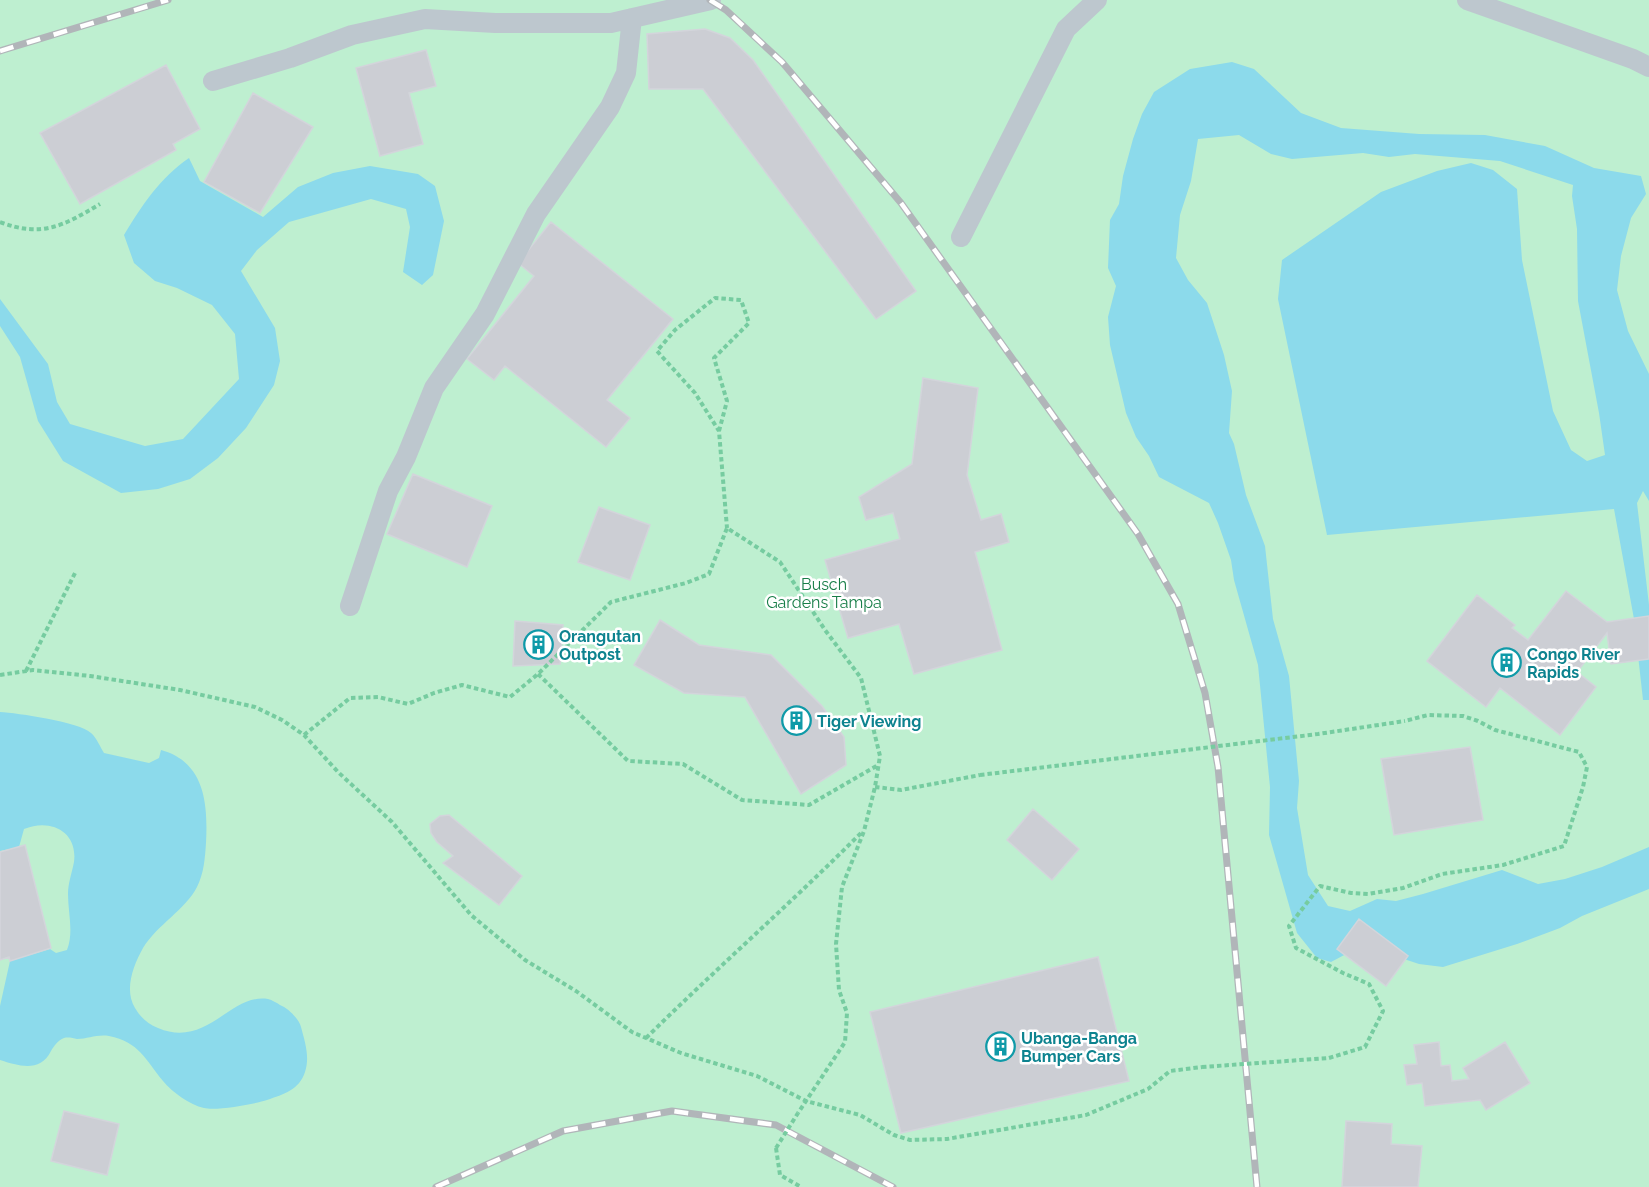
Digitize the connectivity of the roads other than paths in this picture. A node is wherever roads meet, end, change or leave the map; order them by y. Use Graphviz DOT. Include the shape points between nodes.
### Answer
graph roads {
  1 [pos="711,0"];
  2 [pos="1097,0"];
  3 [pos="1467,0"];
  4 [pos="632,18"];
  5 [pos="1649,67"];
  6 [pos="213,81"];
  7 [pos="961,237"];
  8 [pos="351,606"];
  1 -- 4 [label="lane"];
  2 -- 7 [label="lane" via="1066,28"];
  3 -- 5 [label="lane"];
  4 -- 6 [label="lane" via="611,23 425,19 352,35"];
  4 -- 8 [label="lane" via="626,73 610,107 536,214 485,314 434,388 388,491"];
}
